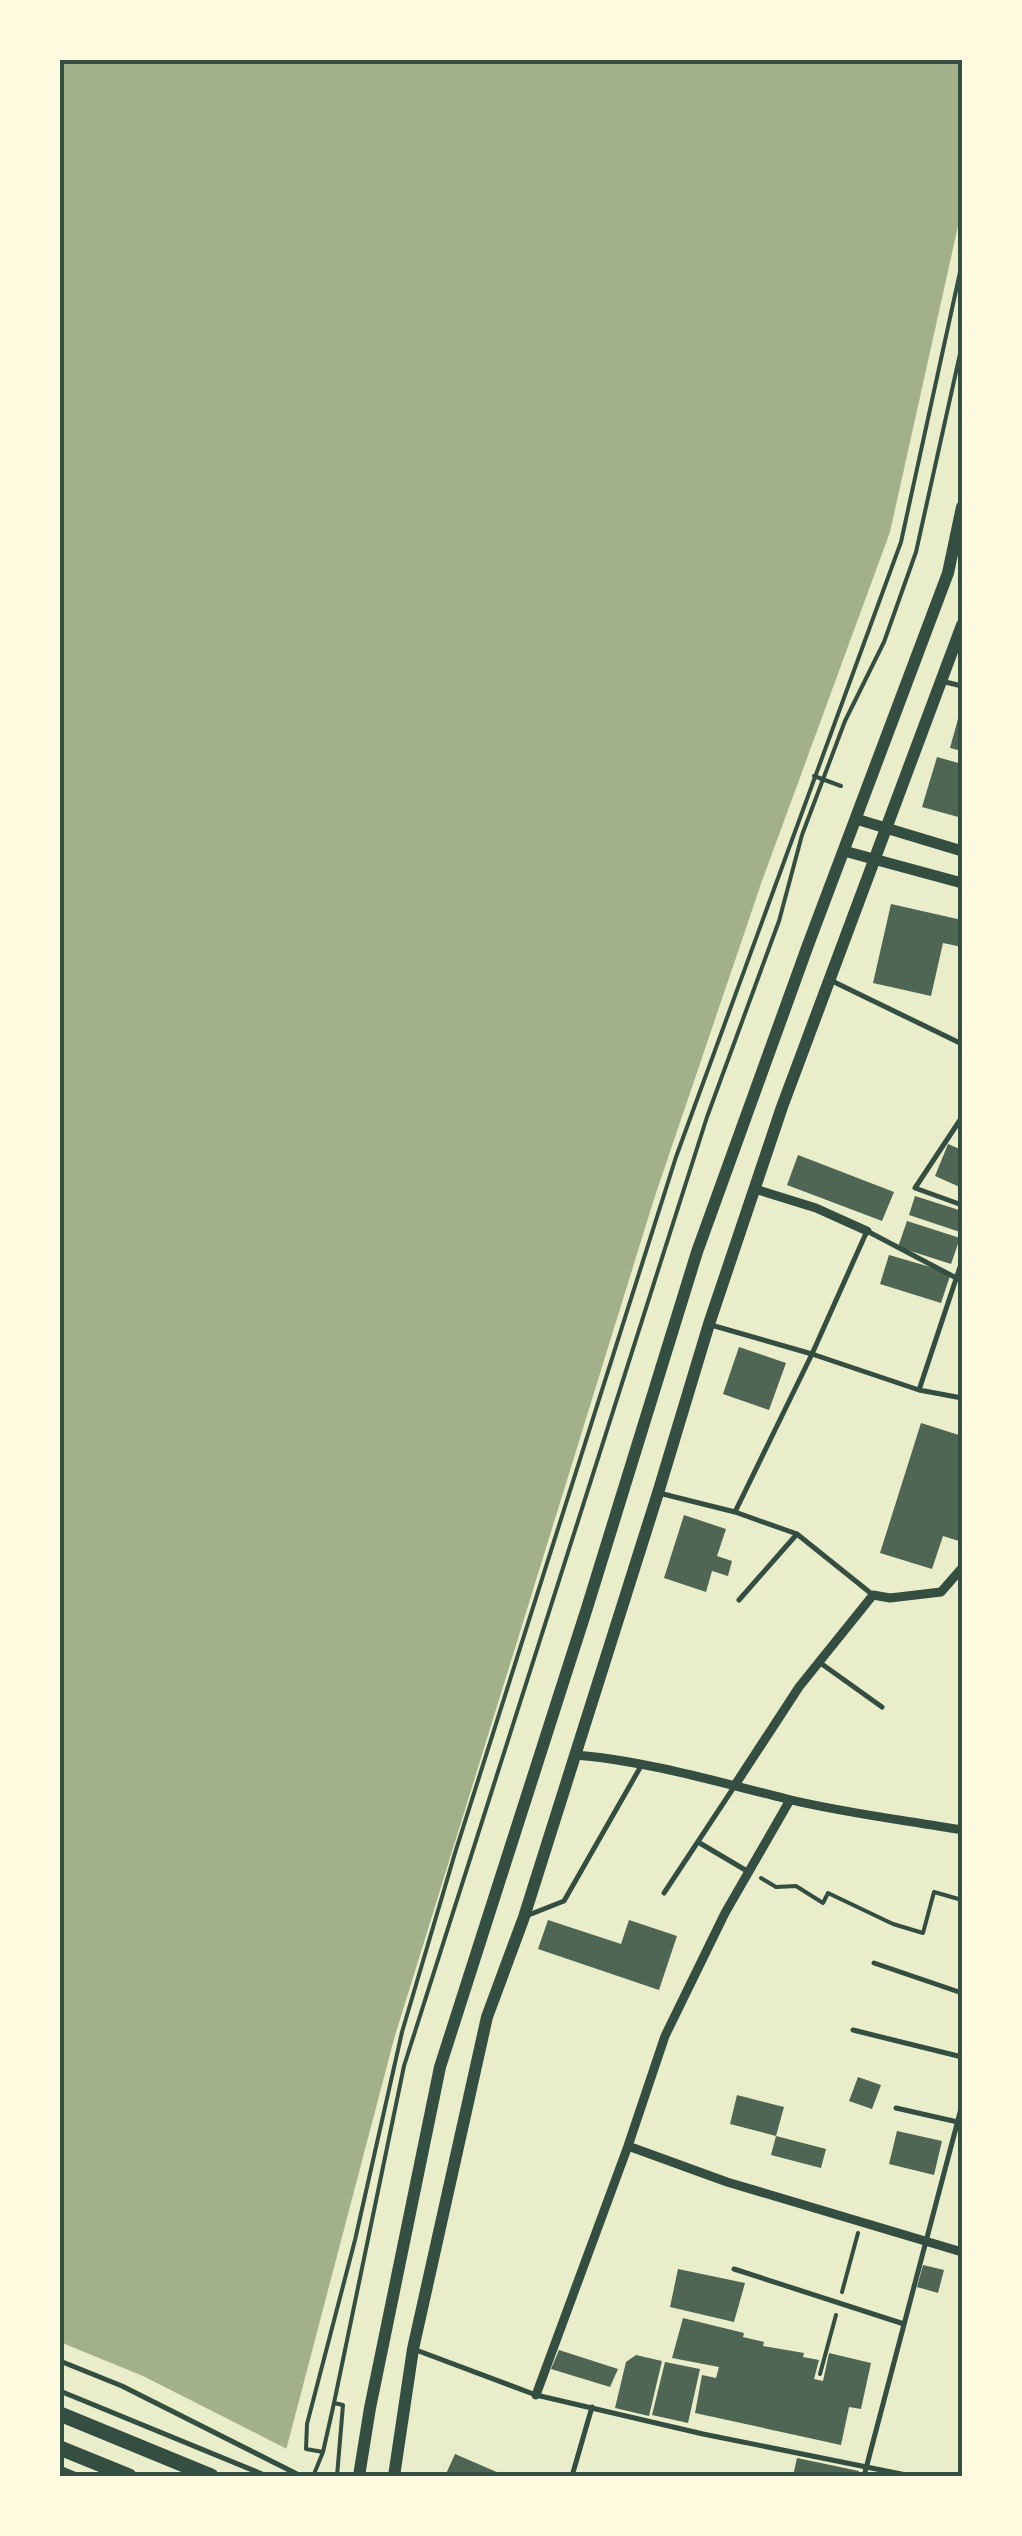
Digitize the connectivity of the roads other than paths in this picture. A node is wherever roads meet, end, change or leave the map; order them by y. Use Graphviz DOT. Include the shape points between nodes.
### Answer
graph roads {
  1 [pos="962,507"];
  2 [pos="962,625"];
  3 [pos="941,680"];
  4 [pos="962,686"];
  5 [pos="856,818"];
  6 [pos="886,829"];
  7 [pos="844,851"];
  8 [pos="962,851"];
  9 [pos="876,860"];
  10 [pos="962,883"];
  11 [pos="830,980"];
  12 [pos="962,1044"];
  13 [pos="962,1117"];
  14 [pos="755,1189"];
  15 [pos="962,1206"];
  16 [pos="868,1231"];
  17 [pos="962,1261"];
  18 [pos="959,1280"];
  19 [pos="709,1324"];
  20 [pos="812,1354"];
  21 [pos="919,1390"];
  22 [pos="962,1398"];
  23 [pos="658,1493"];
  24 [pos="735,1512"];
  25 [pos="797,1534"];
  26 [pos="962,1568"];
  27 [pos="873,1596"];
  28 [pos="738,1600"];
  29 [pos="819,1662"];
  30 [pos="882,1706"];
  31 [pos="576,1755"];
  32 [pos="641,1766"];
  33 [pos="735,1784"];
  34 [pos="790,1800"];
  35 [pos="962,1830"];
  36 [pos="698,1842"];
  37 [pos="749,1872"];
  38 [pos="664,1893"];
  39 [pos="524,1918"];
  40 [pos="874,1963"];
  41 [pos="962,1993"];
  42 [pos="854,2030"];
  43 [pos="962,2057"];
  44 [pos="962,2105"];
  45 [pos="896,2108"];
  46 [pos="960,2123"];
  47 [pos="628,2146"];
  48 [pos="926,2242"];
  49 [pos="962,2252"];
  50 [pos="734,2269"];
  51 [pos="904,2324"];
  52 [pos="413,2349"];
  53 [pos="60,2361"];
  54 [pos="60,2391"];
  55 [pos="536,2394"];
  56 [pos="592,2407"];
  57 [pos="60,2414"];
  58 [pos="60,2448"];
  59 [pos="866,2466"];
  60 [pos="60,2468"];
  61 [pos="79,2476"];
  62 [pos="129,2476"];
  63 [pos="212,2476"];
  64 [pos="267,2476"];
  65 [pos="301,2476"];
  66 [pos="359,2476"];
  67 [pos="394,2476"];
  68 [pos="572,2476"];
  69 [pos="864,2476"];
  70 [pos="911,2476"];
  1 -- 5 [label="main road" via="948,573"];
  2 -- 3 [label="main road"];
  3 -- 4 [label="lane"];
  3 -- 6 [label="main road"];
  5 -- 6 [label="street"];
  5 -- 7 [label="main road"];
  6 -- 8 [label="street"];
  6 -- 9 [label="main road"];
  7 -- 9 [label="street"];
  7 -- 66 [label="main road" via="697,1252 440,2067"];
  9 -- 10 [label="street"];
  9 -- 11 [label="main road"];
  11 -- 12 [label="lane"];
  11 -- 14 [label="main road"];
  13 -- 15 [label="lane" via="915,1188"];
  14 -- 16 [label="street"];
  14 -- 19 [label="main road"];
  16 -- 18 [label="lane"];
  16 -- 20 [label="lane"];
  17 -- 18 [label="lane"];
  18 -- 21 [label="lane"];
  19 -- 20 [label="lane"];
  19 -- 23 [label="main road"];
  20 -- 21 [label="lane"];
  20 -- 24 [label="lane"];
  21 -- 22 [label="lane"];
  23 -- 24 [label="lane"];
  23 -- 31 [label="main road"];
  24 -- 25 [label="lane"];
  25 -- 27 [label="lane"];
  25 -- 28 [label="lane"];
  26 -- 27 [label="street" via="941,1592"];
  27 -- 29 [label="street"];
  29 -- 30 [label="lane"];
  29 -- 33 [label="street"];
  31 -- 32 [label="street"];
  31 -- 39 [label="main road"];
  32 -- 33 [label="street"];
  32 -- 39 [label="lane" via="564,1901"];
  33 -- 34 [label="street"];
  33 -- 36 [label="lane"];
  34 -- 35 [label="street"];
  34 -- 37 [label="street"];
  36 -- 37 [label="lane"];
  36 -- 38 [label="lane"];
  37 -- 47 [label="street" via="665,2036"];
  39 -- 52 [label="main road" via="487,2017"];
  40 -- 41 [label="lane"];
  42 -- 43 [label="lane"];
  44 -- 46 [label="lane"];
  45 -- 46 [label="lane"];
  46 -- 48 [label="lane"];
  47 -- 48 [label="street"];
  47 -- 55 [label="street"];
  48 -- 49 [label="street"];
  48 -- 51 [label="lane"];
  50 -- 51 [label="lane"];
  51 -- 59 [label="lane"];
  52 -- 55 [label="lane"];
  52 -- 67 [label="main road"];
  53 -- 65 [label="lane"];
  54 -- 64 [label="lane"];
  55 -- 56 [label="lane"];
  56 -- 59 [label="lane"];
  56 -- 68 [label="lane"];
  57 -- 63 [label="main road"];
  58 -- 62 [label="main road"];
  59 -- 69 [label="lane"];
  59 -- 70 [label="lane"];
  60 -- 61 [label="lane"];
}
